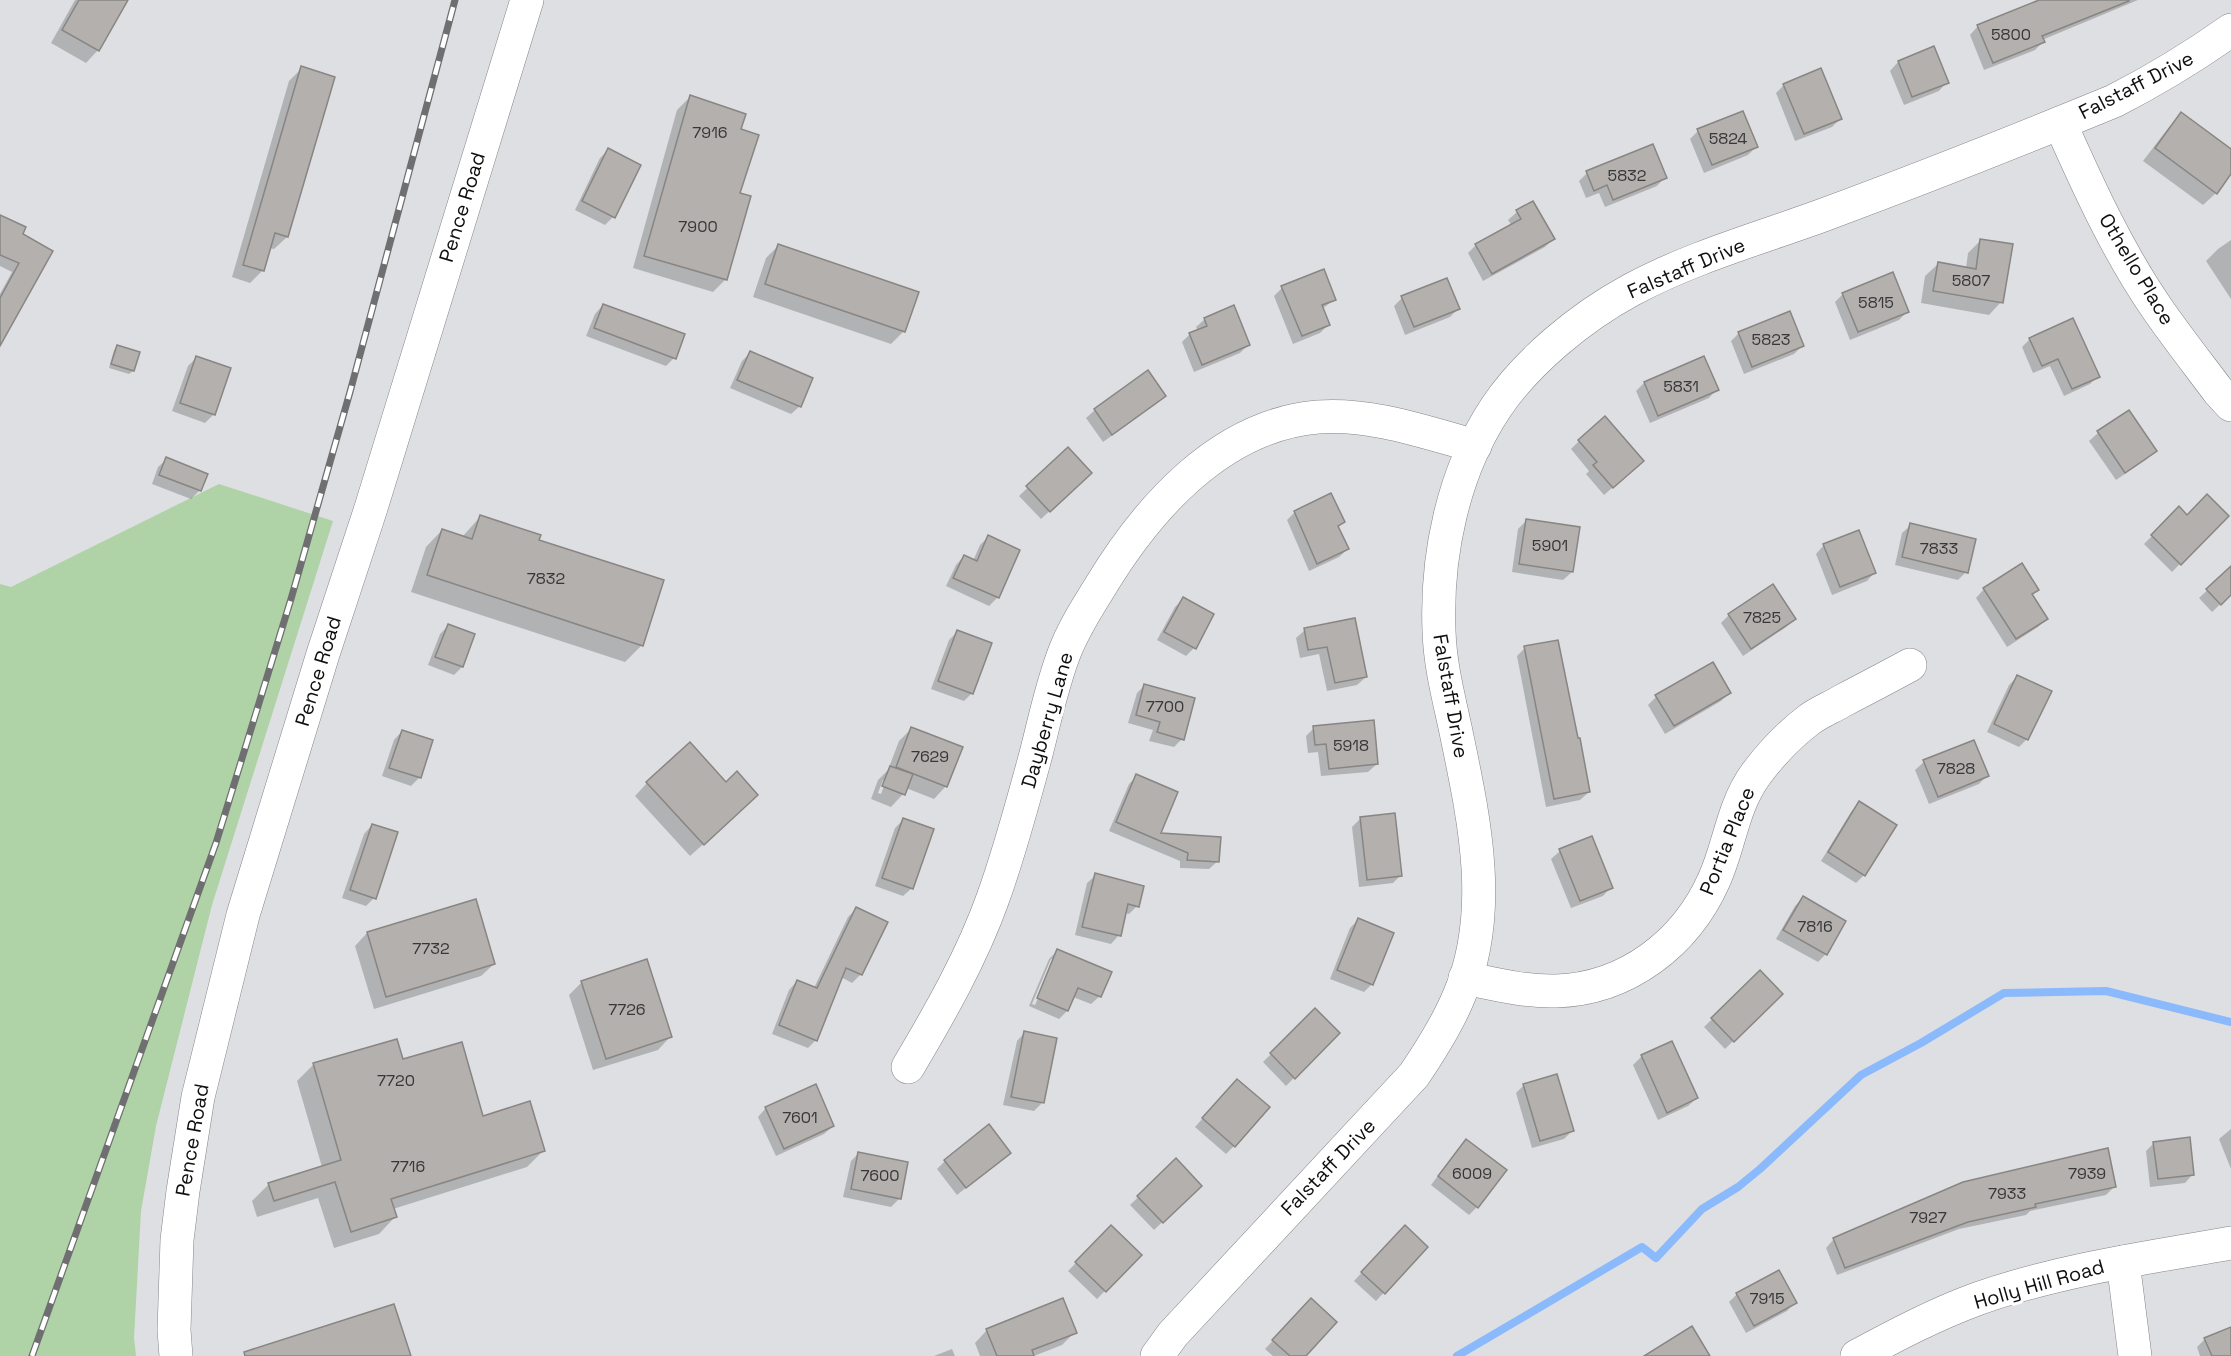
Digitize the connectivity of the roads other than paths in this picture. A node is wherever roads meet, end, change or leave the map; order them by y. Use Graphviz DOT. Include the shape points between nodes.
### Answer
graph roads {
  1 [pos="526,0"];
  2 [pos="2231,30"];
  3 [pos="2060,123"];
  4 [pos="2231,405"];
  5 [pos="1475,446"];
  6 [pos="1910,664"];
  7 [pos="1465,978"];
  8 [pos="908,1067"];
  9 [pos="2231,1243"];
  10 [pos="2123,1262"];
  11 [pos="176,1356"];
  12 [pos="1157,1356"];
  13 [pos="1857,1356"];
  14 [pos="2135,1356"];
  1 -- 11 [label="street, Pence Road" via="243,915 198,1097 185,1179 177,1240"];
  2 -- 3 [label="street, Falstaff Drive" via="2150,83"];
  3 -- 4 [label="street, Othello Place" via="2129,262 2156,306"];
  3 -- 5 [label="street, Falstaff Drive" via="1666,273 1629,291 1588,317 1529,369 1495,408"];
  5 -- 7 [label="street, Falstaff Drive" via="1460,483 1446,537 1439,620 1443,671 1479,863 1474,943"];
  5 -- 8 [label="street, Dayberry Lane" via="1396,424 1356,418 1318,417 1280,424 1244,439 1213,459 1155,509 1121,551 1066,648 993,900 959,976"];
  6 -- 7 [label="street, Portia Place" via="1811,718 1773,753 1743,796 1715,878 1698,912 1657,956 1627,973 1579,989 1554,992"];
  7 -- 12 [label="street, Falstaff Drive" via="1441,1034 1414,1075 1173,1334"];
  9 -- 10 [label="street, Holly Hill Road"];
  10 -- 13 [label="street, Holly Hill Road" via="2085,1268 1976,1300"];
  10 -- 14 [label="street"];
}
